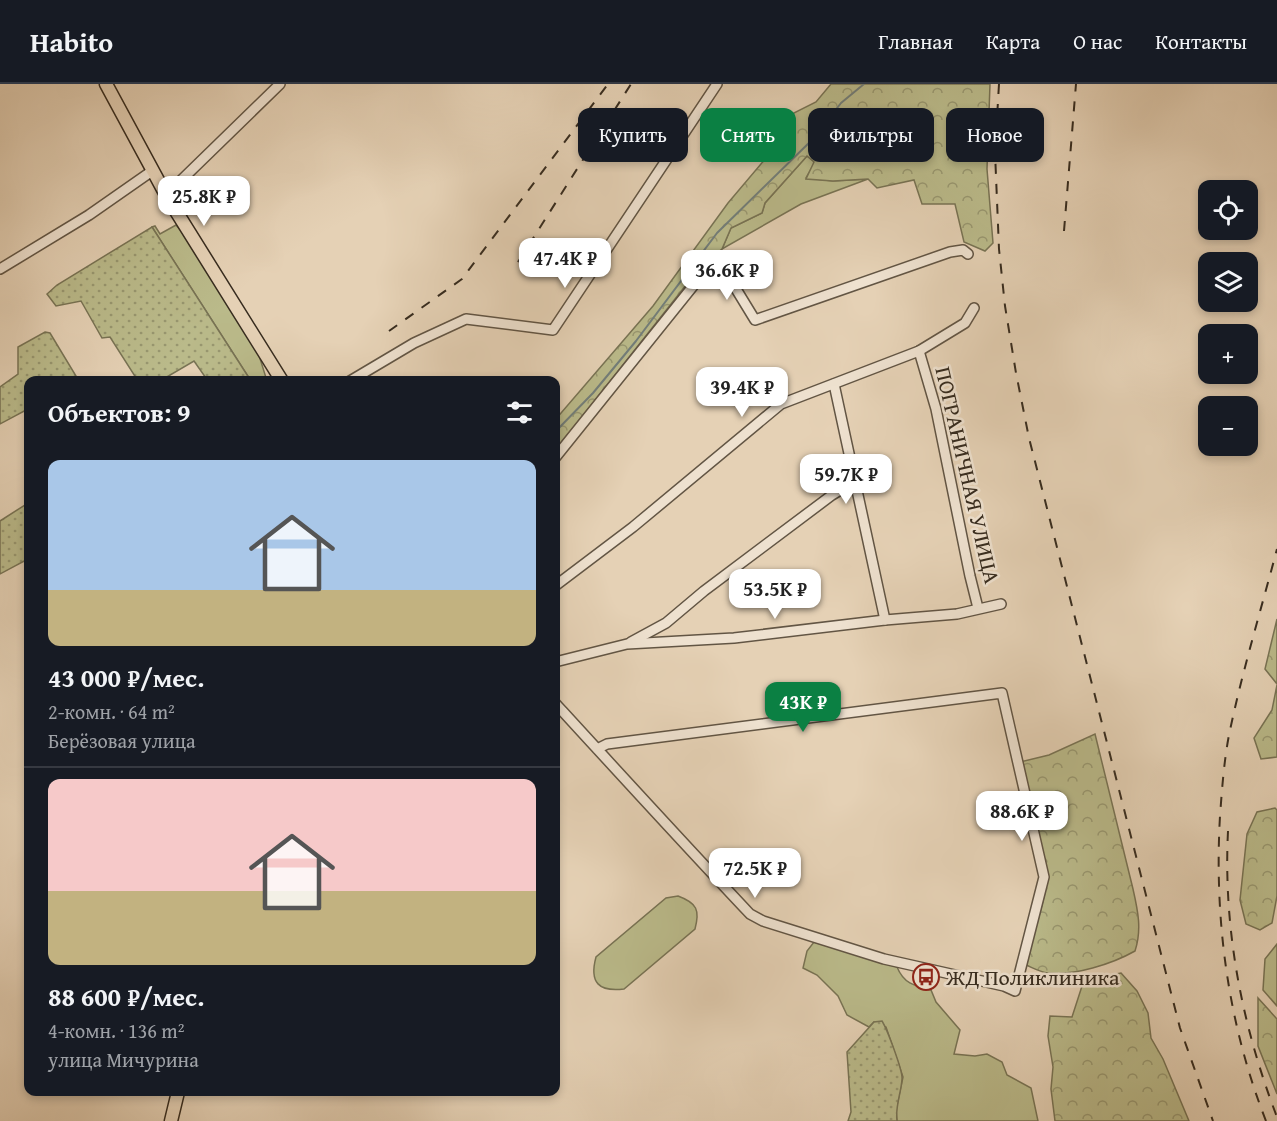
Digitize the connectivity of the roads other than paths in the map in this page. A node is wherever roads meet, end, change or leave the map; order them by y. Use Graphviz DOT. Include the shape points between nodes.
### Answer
graph roads {
  1 [pos="106,84"];
  2 [pos="280,84"];
  3 [pos="717,84"];
  4 [pos="152,171"];
  5 [pos="166,195"];
  6 [pos="968,254"];
  7 [pos="0,269"];
  8 [pos="974,308"];
  9 [pos="919,351"];
  10 [pos="279,376"];
  11 [pos="358,376"];
  12 [pos="834,384"];
  13 [pos="560,452"];
  14 [pos="855,482"];
  15 [pos="560,582"];
  16 [pos="1001,604"];
  17 [pos="978,608"];
  18 [pos="885,620"];
  19 [pos="627,644"];
  20 [pos="560,661"];
  21 [pos="560,708"];
  22 [pos="597,749"];
  23 [pos="177,1096"];
  24 [pos="171,1121"];
  1 -- 4 [label="main road"];
  2 -- 5 [label="street"];
  3 -- 11 [label="street" via="554,330 466,319 414,343"];
  4 -- 5 [label="main road"];
  4 -- 7 [label="street"];
  5 -- 10 [label="main road"];
  6 -- 13 [label="street" via="963,250 950,252 754,320 716,261"];
  8 -- 9 [label="street" via="965,323"];
  9 -- 12 [label="street"];
  9 -- 17 [label="street, ПОГРАНИЧНАЯ УЛИЦА" via="936,409"];
  12 -- 14 [label="street"];
  12 -- 15 [label="street" via="781,404"];
  14 -- 18 [label="street"];
  14 -- 19 [label="street" via="832,495 666,622"];
  16 -- 17 [label="street"];
  17 -- 18 [label="street" via="957,614"];
  18 -- 19 [label="street" via="734,638"];
  19 -- 20 [label="street"];
  21 -- 22 [label="street"];
  22 -- 22 [label="street" via="750,914 884,959 1004,986 1015,992 1044,877 1002,693 607,744"];
  23 -- 24 [label="main road"];
}
